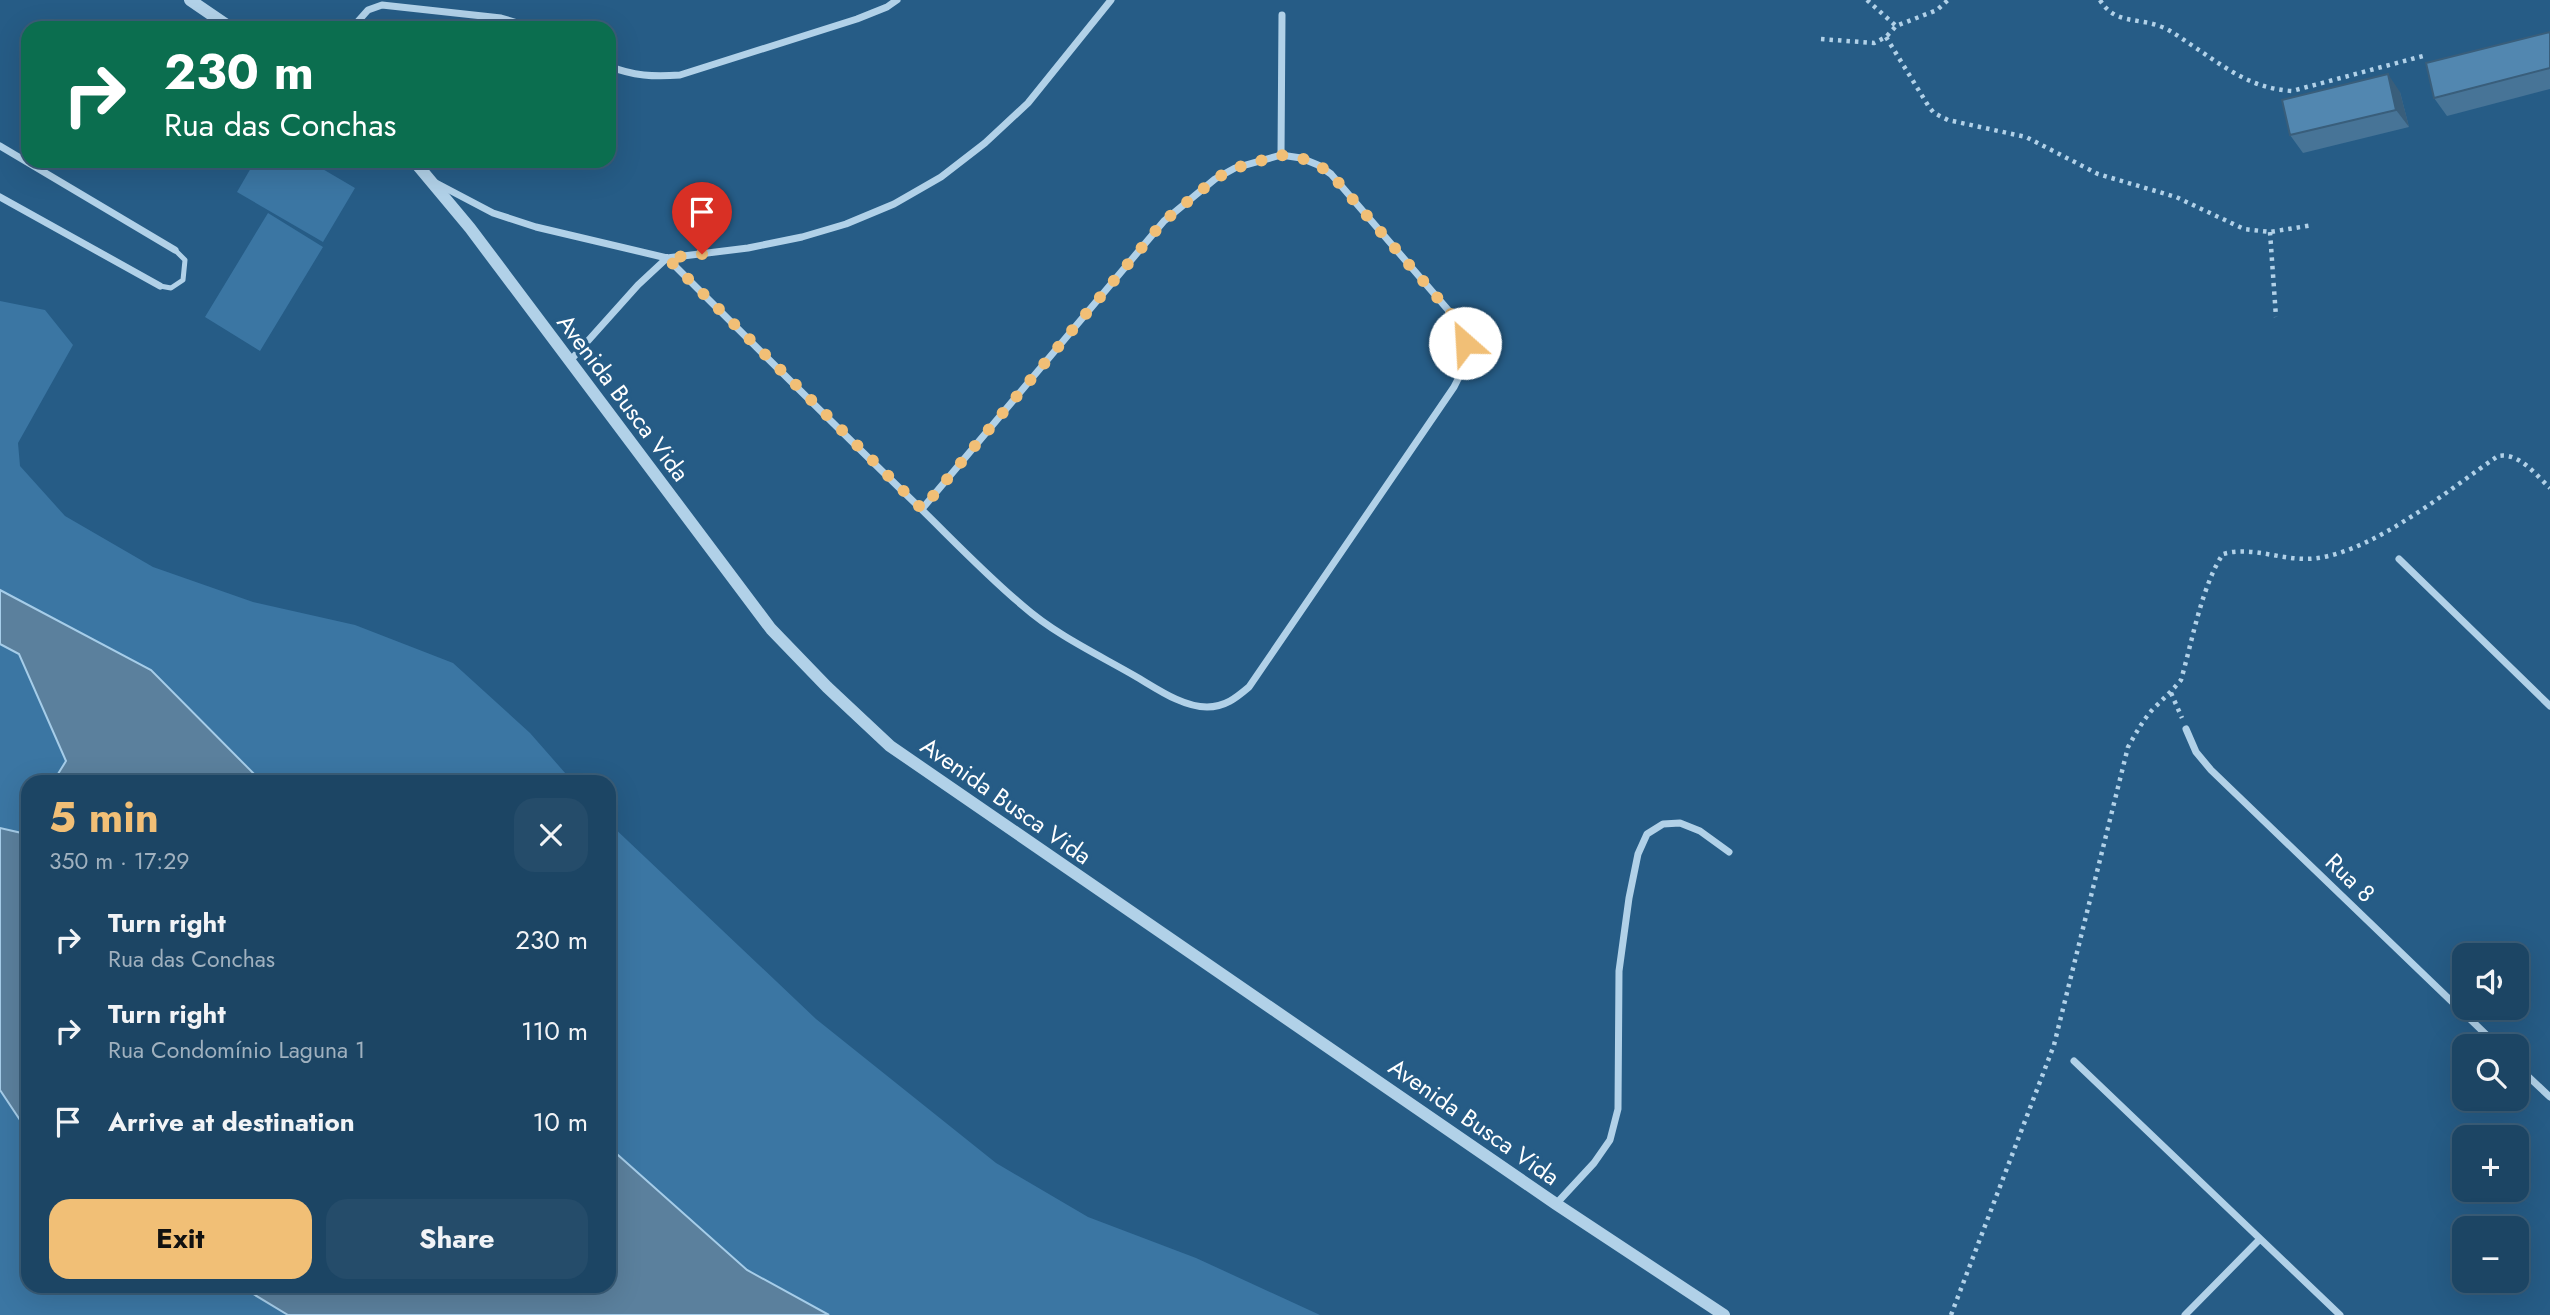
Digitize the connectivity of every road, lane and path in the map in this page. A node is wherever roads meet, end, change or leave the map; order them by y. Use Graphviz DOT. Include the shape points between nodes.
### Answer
graph roads {
  1 [pos="190,0"];
  2 [pos="897,0"];
  3 [pos="1111,0"];
  4 [pos="1867,0"];
  5 [pos="1948,0"];
  6 [pos="2100,0"];
  7 [pos="1282,15"];
  8 [pos="221,21"];
  9 [pos="358,21"];
  10 [pos="511,21"];
  11 [pos="1896,26"];
  12 [pos="1886,37"];
  13 [pos="1821,39"];
  14 [pos="2423,56"];
  15 [pos="616,69"];
  16 [pos="0,146"];
  17 [pos="1281,155"];
  18 [pos="21,158"];
  19 [pos="37,168"];
  20 [pos="420,168"];
  21 [pos="432,181"];
  22 [pos="0,197"];
  23 [pos="2313,225"];
  24 [pos="2270,232"];
  25 [pos="175,250"];
  26 [pos="667,258"];
  27 [pos="160,286"];
  28 [pos="2276,317"];
  29 [pos="569,362"];
  30 [pos="2550,488"];
  31 [pos="922,509"];
  32 [pos="2399,559"];
  33 [pos="2171,693"];
  34 [pos="2550,706"];
  35 [pos="2186,729"];
  36 [pos="1729,852"];
  37 [pos="2486,1034"];
  38 [pos="2074,1061"];
  39 [pos="2529,1077"];
  40 [pos="2550,1097"];
  41 [pos="1556,1204"];
  42 [pos="2259,1240"];
  43 [pos="1724,1315"];
  44 [pos="1951,1315"];
  45 [pos="2185,1315"];
  46 [pos="2340,1315"];
  1 -- 8 [label="street"];
  2 -- 15 [label="street" via="857,19 710,68 652,77"];
  3 -- 26 [label="street" via="1028,103 941,177 846,224 748,248"];
  4 -- 11 [label="path"];
  5 -- 11 [label="path" via="1937,10"];
  6 -- 14 [label="path" via="2107,12 2165,28 2247,82 2277,90 2292,91"];
  7 -- 17 [label="street"];
  9 -- 10 [label="street" via="368,10 382,5"];
  11 -- 12 [label="path"];
  12 -- 13 [label="path" via="1874,43"];
  12 -- 24 [label="path" via="1934,113 2026,137 2098,174 2176,197 2244,229"];
  16 -- 18 [label="street"];
  17 -- 31 [label="street" via="1235,168 1215,179 1164,221"];
  17 -- 31 [label="street" via="1301,158 1331,174 1449,311 1461,328 1466,358 1454,387 1249,687 1220,706 1186,703 1167,694 1067,638 1024,607"];
  19 -- 25 [label="street"];
  20 -- 21 [label="street, Avenida Busca Vida"];
  21 -- 26 [label="street" via="493,213"];
  21 -- 29 [label="street, Avenida Busca Vida"];
  22 -- 27 [label="street"];
  23 -- 24 [label="path"];
  24 -- 28 [label="path"];
  25 -- 27 [label="lane" via="185,260 183,280 172,288"];
  26 -- 29 [label="street"];
  26 -- 31 [label="street"];
  29 -- 41 [label="street, Avenida Busca Vida" via="771,629 890,746"];
  30 -- 33 [label="path" via="2507,454 2351,551 2316,559 2233,551 2222,554 2180,680"];
  32 -- 34 [label="street"];
  33 -- 35 [label="path"];
  33 -- 44 [label="path" via="2139,726 2128,747 2054,1045"];
  35 -- 37 [label="street, Rua 8" via="2211,770"];
  36 -- 41 [label="street" via="1680,823 1663,824 1647,834 1629,898 1619,971 1618,1110 1609,1140 1594,1163"];
  38 -- 42 [label="street"];
  39 -- 40 [label="street"];
  41 -- 43 [label="street, Avenida Busca Vida"];
  42 -- 45 [label="street"];
  42 -- 46 [label="street"];
}
